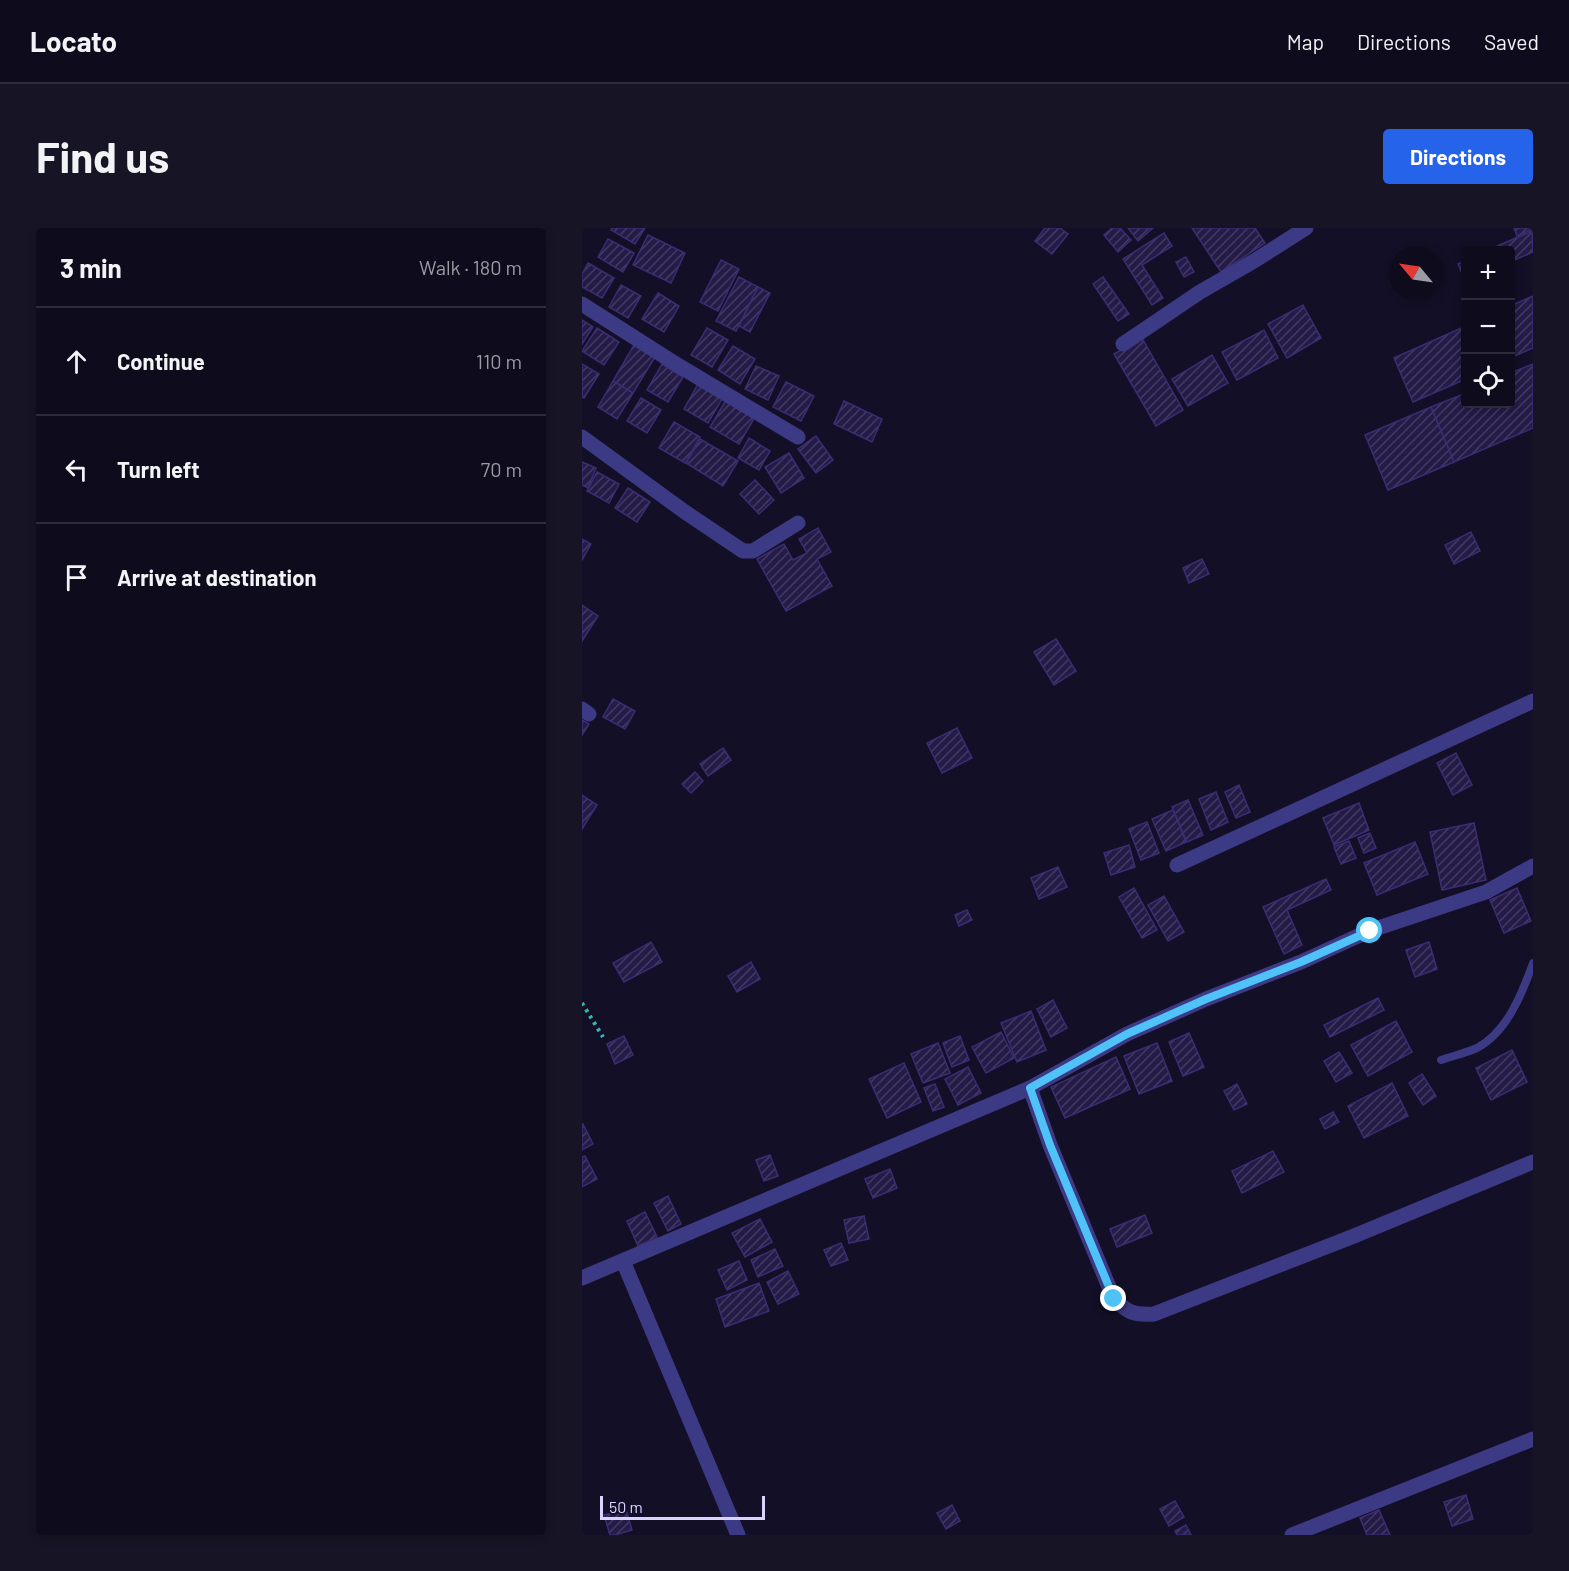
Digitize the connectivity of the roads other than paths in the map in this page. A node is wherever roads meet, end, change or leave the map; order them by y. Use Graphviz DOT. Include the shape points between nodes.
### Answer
graph roads {
  1 [pos="1306,228"];
  2 [pos="582,303"];
  3 [pos="1123,344"];
  4 [pos="582,437"];
  5 [pos="798,437"];
  6 [pos="798,524"];
  7 [pos="1533,701"];
  8 [pos="1177,865"];
  9 [pos="1533,866"];
  10 [pos="1533,963"];
  11 [pos="1441,1059"];
  12 [pos="1030,1088"];
  13 [pos="1533,1162"];
  14 [pos="623,1261"];
  15 [pos="582,1278"];
  16 [pos="1533,1439"];
  17 [pos="738,1535"];
  18 [pos="1292,1535"];
  1 -- 3 [label="street"];
  2 -- 5 [label="street"];
  4 -- 6 [label="street" via="742,551 753,551"];
  7 -- 8 [label="street"];
  9 -- 12 [label="street" via="1486,892 1370,931 1206,999 1127,1034"];
  10 -- 11 [label="lane" via="1511,1012 1494,1036 1476,1048"];
  12 -- 13 [label="street" via="1114,1299 1126,1311 1139,1315 1165,1310"];
  12 -- 14 [label="street"];
  14 -- 15 [label="street"];
  14 -- 17 [label="street"];
  16 -- 18 [label="street"];
}
